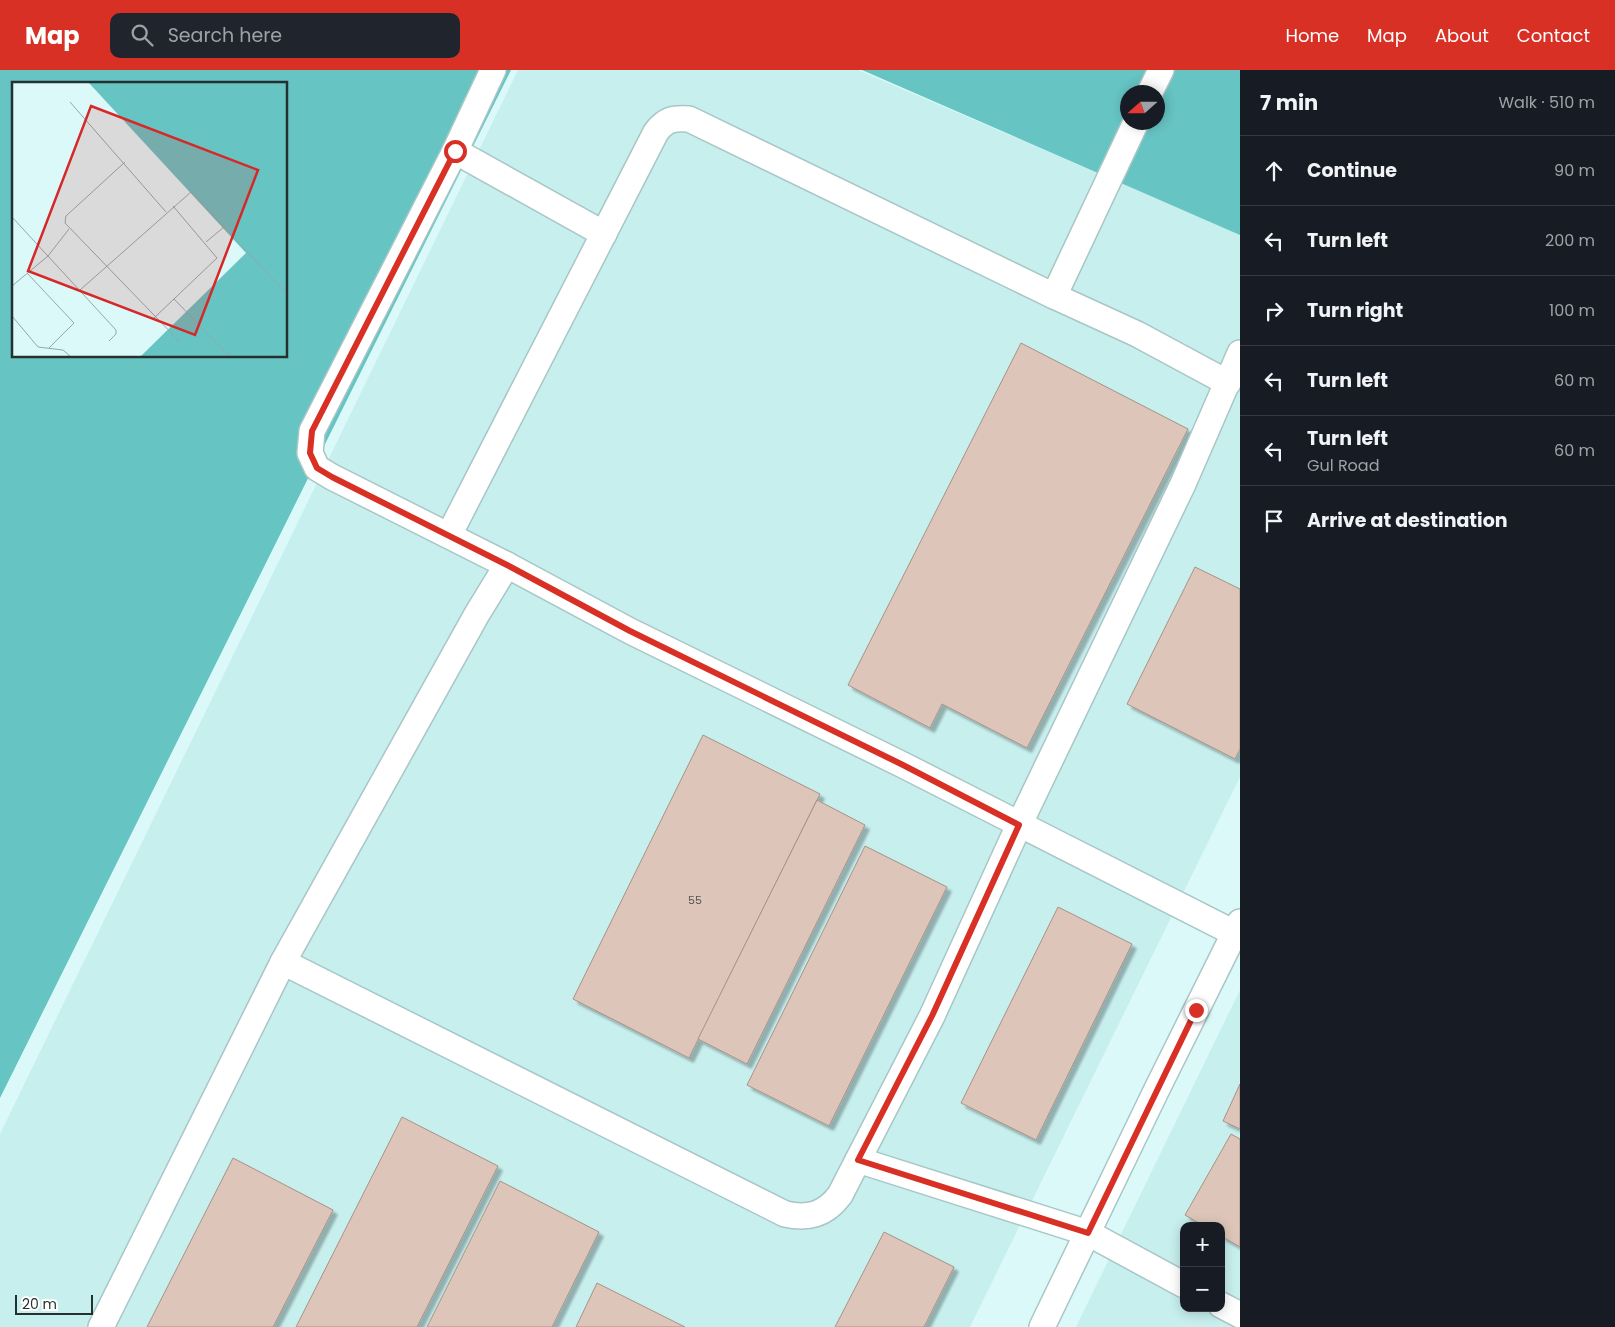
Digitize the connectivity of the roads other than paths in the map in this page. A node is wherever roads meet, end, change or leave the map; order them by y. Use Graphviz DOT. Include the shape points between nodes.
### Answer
graph roads {
  1 [pos="493,70"];
  2 [pos="1161,70"];
  3 [pos="1154,85"];
  4 [pos="1132,130"];
  5 [pos="455,151"];
  6 [pos="604,234"];
  7 [pos="1054,296"];
  8 [pos="1240,353"];
  9 [pos="1228,382"];
  10 [pos="449,536"];
  11 [pos="507,565"];
  12 [pos="1019,825"];
  13 [pos="1237,927"];
  14 [pos="283,962"];
  15 [pos="858,1160"];
  16 [pos="1088,1233"];
  17 [pos="1180,1283"];
  18 [pos="1225,1307"];
  19 [pos="1240,1315"];
  20 [pos="101,1327"];
  21 [pos="1042,1327"];
  1 -- 5 [label="street"];
  2 -- 3 [label="street"];
  4 -- 7 [label="street"];
  5 -- 6 [label="street"];
  5 -- 10 [label="street" via="312,431 310,453 317,468 332,477"];
  6 -- 7 [label="street" via="656,132 663,123 676,118 688,119"];
  6 -- 10 [label="street"];
  7 -- 9 [label="street" via="1137,334"];
  8 -- 9 [label="street"];
  9 -- 12 [label="street" via="1183,484"];
  10 -- 11 [label="street"];
  11 -- 12 [label="street" via="630,631"];
  11 -- 14 [label="street" via="476,614"];
  12 -- 13 [label="street"];
  12 -- 15 [label="street" via="932,1016"];
  13 -- 16 [label="street"];
  14 -- 15 [label="street" via="785,1214 800,1217 820,1213 832,1205"];
  14 -- 20 [label="street"];
  15 -- 16 [label="street"];
  16 -- 17 [label="street"];
  16 -- 21 [label="street"];
  18 -- 19 [label="street"];
}
